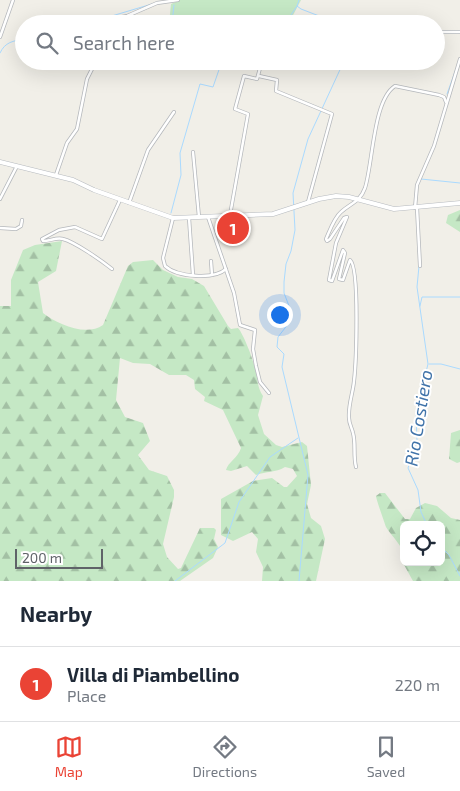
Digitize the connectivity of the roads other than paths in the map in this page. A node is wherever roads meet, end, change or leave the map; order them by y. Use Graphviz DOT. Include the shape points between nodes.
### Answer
graph roads {
  1 [pos="13,0"];
  2 [pos="178,0"];
  3 [pos="130,15"];
  4 [pos="445,32"];
  5 [pos="460,32"];
  6 [pos="0,38"];
  7 [pos="460,59"];
  8 [pos="92,70"];
  9 [pos="260,70"];
  10 [pos="259,76"];
  11 [pos="446,102"];
  12 [pos="174,112"];
  13 [pos="193,152"];
  14 [pos="0,162"];
  15 [pos="17,166"];
  16 [pos="56,175"];
  17 [pos="0,199"];
  18 [pos="120,200"];
  19 [pos="360,200"];
  20 [pos="129,203"];
  21 [pos="308,203"];
  22 [pos="460,203"];
  23 [pos="416,208"];
  24 [pos="230,215"];
  25 [pos="199,217"];
  26 [pos="208,217"];
  27 [pos="173,218"];
  28 [pos="189,218"];
  29 [pos="22,220"];
  30 [pos="0,228"];
  31 [pos="211,261"];
  32 [pos="420,266"];
  33 [pos="112,269"];
  34 [pos="226,269"];
  35 [pos="193,275"];
  36 [pos="212,275"];
  37 [pos="269,393"];
  38 [pos="356,467"];
  1 -- 6 [label="street"];
  2 -- 3 [label="street"];
  4 -- 5 [label="street"];
  7 -- 11 [label="street"];
  8 -- 16 [label="street" via="76,129 67,143"];
  9 -- 10 [label="street"];
  10 -- 21 [label="street" via="277,80 276,92 333,116"];
  10 -- 24 [label="street" via="256,79 244,76 236,99 236,110 248,114"];
  11 -- 19 [label="street" via="439,95 396,86 384,96"];
  11 -- 23 [label="street" via="434,146 417,185"];
  12 -- 20 [label="street" via="148,150"];
  13 -- 25 [label="street"];
  14 -- 15 [label="main road"];
  15 -- 16 [label="main road"];
  15 -- 17 [label="street"];
  16 -- 18 [label="main road"];
  18 -- 20 [label="main road"];
  18 -- 33 [label="street" via="102,238 75,227 59,230 42,239 66,240"];
  19 -- 21 [label="main road" via="336,196"];
  19 -- 23 [label="main road" via="386,208"];
  19 -- 38 [label="street" via="342,211 326,239 330,240 347,217 336,243 329,280 332,281 343,250 339,279 342,280 350,260 355,267 356,278 358,319 348,416 354,434"];
  20 -- 27 [label="main road"];
  21 -- 24 [label="main road" via="274,214"];
  22 -- 23 [label="main road"];
  23 -- 32 [label="street"];
  24 -- 26 [label="main road"];
  25 -- 26 [label="main road"];
  25 -- 28 [label="main road"];
  26 -- 34 [label="street"];
  27 -- 28 [label="main road"];
  27 -- 35 [label="street" via="164,251 165,266 181,275"];
  28 -- 35 [label="street"];
  29 -- 30 [label="street" via="16,229"];
  31 -- 36 [label="street"];
  34 -- 36 [label="street"];
  34 -- 37 [label="street" via="240,325 255,330 253,349 256,366 260,382"];
  35 -- 36 [label="street"];
}
